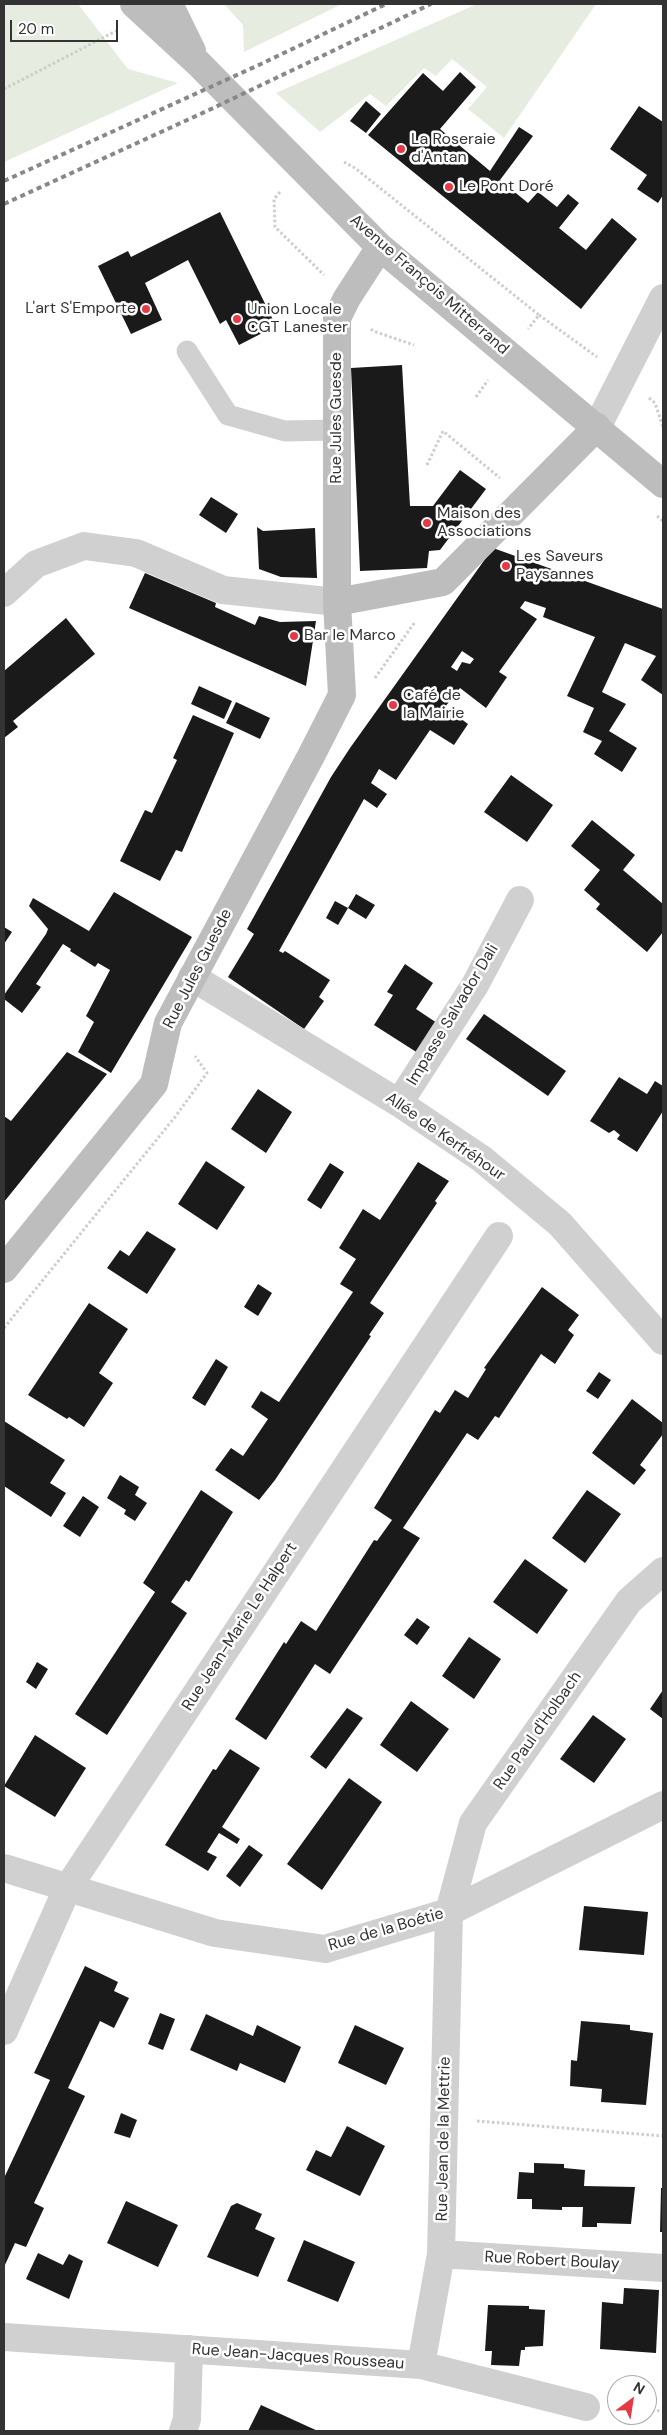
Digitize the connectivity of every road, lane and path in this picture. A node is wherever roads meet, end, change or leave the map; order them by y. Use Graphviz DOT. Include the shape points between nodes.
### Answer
graph roads {
  1 [pos="169,4"];
  2 [pos="142,8"];
  3 [pos="198,63"];
  4 [pos="4,89"];
  5 [pos="380,247"];
  6 [pos="347,298"];
  7 [pos="663,298"];
  8 [pos="414,345"];
  9 [pos="187,351"];
  10 [pos="655,403"];
  11 [pos="597,427"];
  12 [pos="663,427"];
  13 [pos="337,430"];
  14 [pos="427,465"];
  15 [pos="663,484"];
  16 [pos="525,499"];
  17 [pos="443,582"];
  18 [pos="4,593"];
  19 [pos="337,602"];
  20 [pos="342,695"];
  21 [pos="520,900"];
  22 [pos="192,977"];
  23 [pos="399,1103"];
  24 [pos="499,1236"];
  25 [pos="4,1268"];
  26 [pos="663,1341"];
  27 [pos="663,1572"];
  28 [pos="663,1805"];
  29 [pos="4,1868"];
  30 [pos="67,1889"];
  31 [pos="449,1912"];
  32 [pos="4,2031"];
  33 [pos="444,2119"];
  34 [pos="663,2136"];
  35 [pos="441,2254"];
  36 [pos="663,2268"];
  37 [pos="4,2337"];
  38 [pos="189,2350"];
  39 [pos="421,2365"];
  40 [pos="586,2407"];
  41 [pos="183,2431"];
  1 -- 3 [label="street"];
  2 -- 3 [label="street"];
  2 -- 4 [label="path"];
  3 -- 5 [label="street, Avenue François Mitterrand"];
  5 -- 6 [label="street, Rue Jules Guesde"];
  5 -- 11 [label="street, Avenue François Mitterrand"];
  6 -- 8 [label="path" via="373,331"];
  6 -- 13 [label="street, Rue Jules Guesde" via="337,318"];
  7 -- 11 [label="street"];
  9 -- 13 [label="lane" via="228,415 285,431"];
  10 -- 12 [label="path"];
  11 -- 15 [label="street, Avenue François Mitterrand"];
  11 -- 16 [label="street"];
  13 -- 19 [label="street, Rue Jules Guesde"];
  14 -- 16 [label="path" via="443,431"];
  16 -- 17 [label="street"];
  17 -- 19 [label="street"];
  17 -- 20 [label="path" via="373,680"];
  18 -- 19 [label="street" via="36,564 84,546 136,553 223,590"];
  19 -- 20 [label="street, Rue Jules Guesde"];
  20 -- 22 [label="street, Rue Jules Guesde"];
  21 -- 23 [label="street, Impasse Salvador Dali" via="475,985"];
  22 -- 23 [label="street, Allée de Kerfréhour"];
  22 -- 25 [label="street, Rue Jules Guesde" via="168,1023 154,1084"];
  23 -- 26 [label="street, Allée de Kerfréhour" via="482,1159 560,1224"];
  24 -- 30 [label="street, Rue Jean-Marie Le Halpert"];
  27 -- 31 [label="street, Rue Paul d'Holbach" via="630,1601 473,1822"];
  28 -- 31 [label="street, Rue de la Boétie"];
  29 -- 30 [label="street, Rue de la Boétie"];
  30 -- 31 [label="street, Rue de la Boétie" via="215,1933 325,1949"];
  30 -- 32 [label="street, Rue Jean-Marie Le Halpert"];
  31 -- 33 [label="street, Rue Jean de la Mettrie"];
  33 -- 34 [label="path"];
  33 -- 35 [label="street, Rue Jean de la Mettrie"];
  35 -- 36 [label="street, Rue Robert Boulay"];
  35 -- 39 [label="street, Rue Jean de la Mettrie"];
  37 -- 38 [label="street, Rue Jean-Jacques Rousseau"];
  38 -- 39 [label="street, Rue Jean-Jacques Rousseau"];
  38 -- 41 [label="street" via="187,2420"];
  39 -- 40 [label="street, Rue Jean-Jacques Rousseau"];
}
